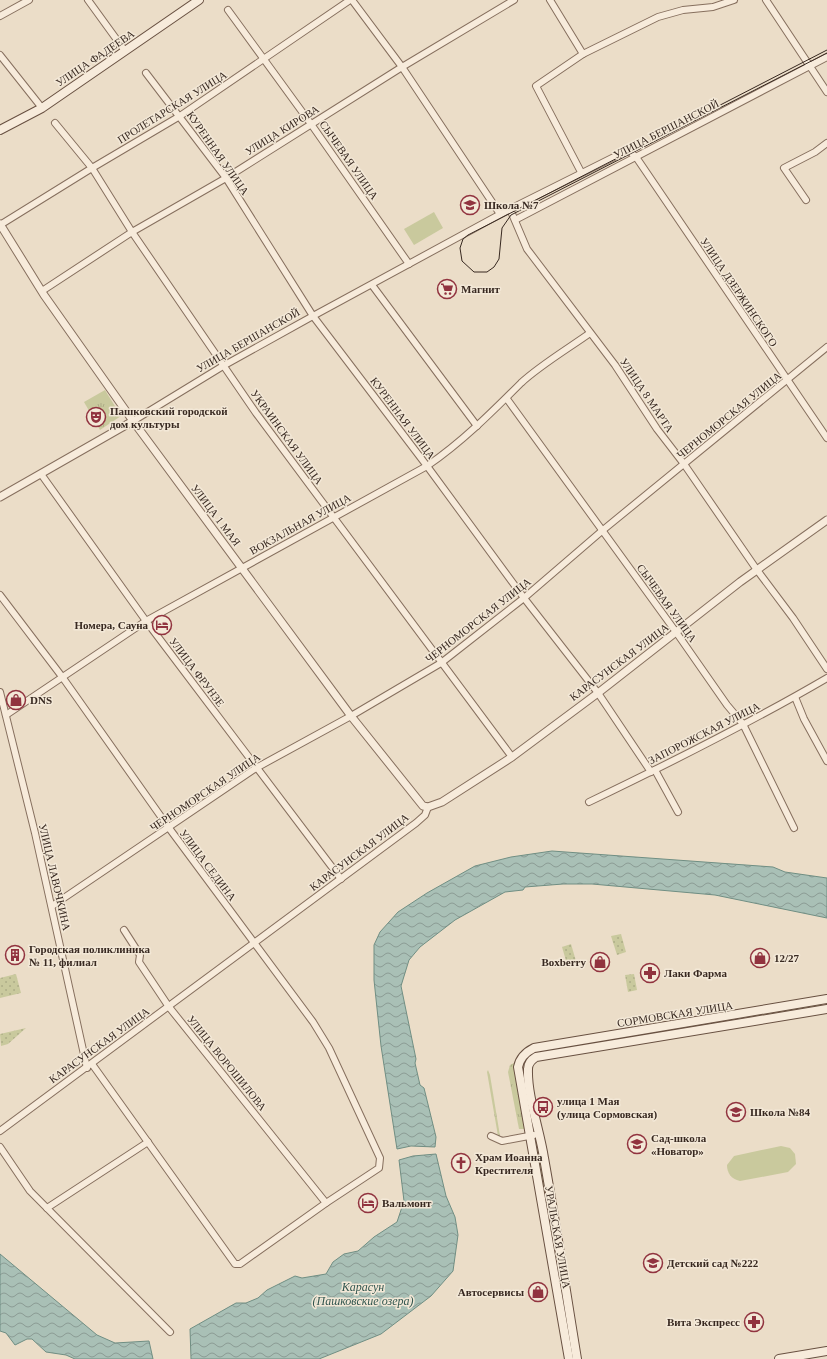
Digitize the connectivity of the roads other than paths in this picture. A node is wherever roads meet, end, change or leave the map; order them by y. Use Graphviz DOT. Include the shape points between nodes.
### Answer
graph roads {
  1 [pos="29,0"];
  2 [pos="88,0"];
  3 [pos="199,0"];
  4 [pos="351,0"];
  5 [pos="514,0"];
  6 [pos="550,0"];
  7 [pos="734,0"];
  8 [pos="766,0"];
  9 [pos="228,10"];
  10 [pos="0,16"];
  11 [pos="125,52"];
  12 [pos="583,54"];
  13 [pos="0,55"];
  14 [pos="827,57"];
  15 [pos="264,59"];
  16 [pos="402,67"];
  17 [pos="809,67"];
  18 [pos="146,72"];
  19 [pos="827,92"];
  20 [pos="42,108"];
  21 [pos="180,116"];
  22 [pos="55,123"];
  23 [pos="311,124"];
  24 [pos="0,130"];
  25 [pos="827,142"];
  26 [pos="636,157"];
  27 [pos="92,168"];
  28 [pos="581,172"];
  29 [pos="226,178"];
  30 [pos="806,200"];
  31 [pos="510,209"];
  32 [pos="500,214"];
  33 [pos="515,220"];
  34 [pos="0,224"];
  35 [pos="132,232"];
  36 [pos="410,264"];
  37 [pos="372,284"];
  38 [pos="42,291"];
  39 [pos="313,316"];
  40 [pos="590,333"];
  41 [pos="827,347"];
  42 [pos="223,366"];
  43 [pos="788,380"];
  44 [pos="507,399"];
  45 [pos="133,421"];
  46 [pos="477,426"];
  47 [pos="827,438"];
  48 [pos="684,464"];
  49 [pos="427,466"];
  50 [pos="41,474"];
  51 [pos="0,497"];
  52 [pos="333,517"];
  53 [pos="827,520"];
  54 [pos="603,530"];
  55 [pos="242,569"];
  56 [pos="757,570"];
  57 [pos="0,595"];
  58 [pos="524,598"];
  59 [pos="146,621"];
  60 [pos="676,632"];
  61 [pos="441,663"];
  62 [pos="827,669"];
  63 [pos="63,678"];
  64 [pos="827,678"];
  65 [pos="0,692"];
  66 [pos="598,693"];
  67 [pos="795,697"];
  68 [pos="4,712"];
  69 [pos="351,716"];
  70 [pos="743,724"];
  71 [pos="512,757"];
  72 [pos="827,761"];
  73 [pos="256,768"];
  74 [pos="653,771"];
  75 [pos="589,802"];
  76 [pos="428,807"];
  77 [pos="678,812"];
  78 [pos="169,828"];
  79 [pos="794,828"];
  80 [pos="341,879"];
  81 [pos="52,906"];
  82 [pos="124,930"];
  83 [pos="255,943"];
  84 [pos="827,999"];
  85 [pos="169,1007"];
  86 [pos="827,1009"];
  87 [pos="739,1014"];
  88 [pos="741,1023"];
  89 [pos="528,1051"];
  90 [pos="532,1060"];
  91 [pos="90,1066"];
  92 [pos="540,1130"];
  93 [pos="0,1131"];
  94 [pos="491,1136"];
  95 [pos="531,1140"];
  96 [pos="542,1141"];
  97 [pos="148,1142"];
  98 [pos="0,1147"];
  99 [pos="326,1203"];
  100 [pos="47,1208"];
  101 [pos="170,1332"];
  102 [pos="827,1351"];
  103 [pos="569,1359"];
  104 [pos="577,1359"];
  105 [pos="779,1359"];
  1 -- 10 [label="street"];
  2 -- 11 [label="street"];
  3 -- 11 [label="main road, УЛИЦА ФАДЕЕВА"];
  4 -- 15 [label="street, ПРОЛЕТАРСКАЯ УЛИЦА"];
  4 -- 16 [label="street"];
  5 -- 16 [label="street, УЛИЦА КИРОВА"];
  6 -- 12 [label="street"];
  7 -- 12 [label="street" via="713,7 683,10 658,17"];
  8 -- 17 [label="street"];
  9 -- 15 [label="street, СЫЧЕВАЯ УЛИЦА"];
  11 -- 20 [label="main road, УЛИЦА ФАДЕЕВА"];
  12 -- 28 [label="street" via="536,86"];
  13 -- 20 [label="street"];
  14 -- 17 [label="street, УЛИЦА БЕРШАНСКОЙ"];
  15 -- 21 [label="street, ПРОЛЕТАРСКАЯ УЛИЦА"];
  15 -- 23 [label="street, СЫЧЕВАЯ УЛИЦА"];
  16 -- 23 [label="street, УЛИЦА КИРОВА"];
  16 -- 32 [label="street"];
  17 -- 19 [label="street"];
  17 -- 26 [label="street, УЛИЦА БЕРШАНСКОЙ"];
  18 -- 21 [label="street, КУРЕННАЯ УЛИЦА"];
  20 -- 24 [label="main road, УЛИЦА ФАДЕЕВА"];
  21 -- 27 [label="street, ПРОЛЕТАРСКАЯ УЛИЦА"];
  21 -- 29 [label="street, КУРЕННАЯ УЛИЦА"];
  22 -- 27 [label="street, УКРАИНСКАЯ УЛИЦА"];
  23 -- 29 [label="street, УЛИЦА КИРОВА"];
  23 -- 36 [label="street, СЫЧЕВАЯ УЛИЦА"];
  25 -- 30 [label="street" via="815,152 784,168"];
  26 -- 28 [label="street, УЛИЦА БЕРШАНСКОЙ" via="628,150"];
  26 -- 33 [label="street, УЛИЦА БЕРШАНСКОЙ"];
  26 -- 43 [label="street, УЛИЦА ДЗЕРЖИНСКОГО"];
  27 -- 34 [label="street, ПРОЛЕТАРСКАЯ УЛИЦА"];
  27 -- 35 [label="street, УКРАИНСКАЯ УЛИЦА"];
  28 -- 31 [label="street, УЛИЦА БЕРШАНСКОЙ"];
  29 -- 35 [label="street, УЛИЦА КИРОВА"];
  29 -- 39 [label="street, КУРЕННАЯ УЛИЦА"];
  31 -- 32 [label="street, УЛИЦА БЕРШАНСКОЙ"];
  31 -- 33 [label="street, УЛИЦА 8 МАРТА"];
  32 -- 36 [label="street, УЛИЦА БЕРШАНСКОЙ"];
  33 -- 40 [label="street, УЛИЦА 8 МАРТА" via="527,249"];
  34 -- 38 [label="street, УЛИЦА 1 МАЯ"];
  35 -- 38 [label="street, УЛИЦА КИРОВА"];
  35 -- 42 [label="street, УКРАИНСКАЯ УЛИЦА"];
  36 -- 37 [label="street, УЛИЦА БЕРШАНСКОЙ"];
  37 -- 39 [label="street, УЛИЦА БЕРШАНСКОЙ"];
  37 -- 46 [label="street"];
  38 -- 45 [label="street, УЛИЦА 1 МАЯ"];
  39 -- 42 [label="street, УЛИЦА БЕРШАНСКОЙ"];
  39 -- 49 [label="street, КУРЕННАЯ УЛИЦА"];
  40 -- 44 [label="street, ВОКЗАЛЬНАЯ УЛИЦА" via="522,382"];
  40 -- 48 [label="street, УЛИЦА 8 МАРТА" via="615,365 656,429"];
  41 -- 43 [label="street, ЧЕРНОМОРСКАЯ УЛИЦА"];
  42 -- 45 [label="street, УЛИЦА БЕРШАНСКОЙ"];
  42 -- 52 [label="street, УКРАИНСКАЯ УЛИЦА"];
  43 -- 47 [label="street, УЛИЦА ДЗЕРЖИНСКОГО"];
  43 -- 48 [label="street, ЧЕРНОМОРСКАЯ УЛИЦА"];
  44 -- 46 [label="street, ВОКЗАЛЬНАЯ УЛИЦА"];
  44 -- 54 [label="street, СЫЧЕВАЯ УЛИЦА"];
  45 -- 50 [label="street, УЛИЦА БЕРШАНСКОЙ"];
  45 -- 55 [label="street, УЛИЦА 1 МАЯ"];
  46 -- 49 [label="street, ВОКЗАЛЬНАЯ УЛИЦА"];
  48 -- 54 [label="street, ЧЕРНОМОРСКАЯ УЛИЦА"];
  48 -- 56 [label="street, УЛИЦА 8 МАРТА"];
  49 -- 52 [label="street, ВОКЗАЛЬНАЯ УЛИЦА"];
  49 -- 58 [label="street, КУРЕННАЯ УЛИЦА"];
  50 -- 51 [label="street, УЛИЦА БЕРШАНСКОЙ"];
  50 -- 59 [label="street, УЛИЦА ФРУНЗЕ"];
  52 -- 55 [label="street, ВОКЗАЛЬНАЯ УЛИЦА"];
  52 -- 61 [label="street, УКРАИНСКАЯ УЛИЦА"];
  53 -- 56 [label="street, КАРАСУНСКАЯ УЛИЦА"];
  54 -- 58 [label="street, ЧЕРНОМОРСКАЯ УЛИЦА"];
  54 -- 60 [label="street, СЫЧЕВАЯ УЛИЦА"];
  55 -- 59 [label="street, ВОКЗАЛЬНАЯ УЛИЦА"];
  55 -- 69 [label="street, УЛИЦА 1 МАЯ"];
  56 -- 60 [label="street, КАРАСУНСКАЯ УЛИЦА"];
  56 -- 62 [label="street, УЛИЦА 8 МАРТА" via="794,618"];
  57 -- 63 [label="street, УЛИЦА СЕДИНА"];
  58 -- 61 [label="street, ЧЕРНОМОРСКАЯ УЛИЦА"];
  58 -- 66 [label="street, КУРЕННАЯ УЛИЦА"];
  59 -- 63 [label="street, ВОКЗАЛЬНАЯ УЛИЦА"];
  59 -- 73 [label="street, УЛИЦА ФРУНЗЕ"];
  60 -- 66 [label="street, КАРАСУНСКАЯ УЛИЦА"];
  60 -- 70 [label="street, СЫЧЕВАЯ УЛИЦА"];
  61 -- 69 [label="street, ЧЕРНОМОРСКАЯ УЛИЦА"];
  61 -- 71 [label="street, УКРАИНСКАЯ УЛИЦА"];
  63 -- 68 [label="street, ВОКЗАЛЬНАЯ УЛИЦА"];
  63 -- 78 [label="street, УЛИЦА СЕДИНА"];
  64 -- 67 [label="street, ЗАПОРОЖСКАЯ УЛИЦА"];
  65 -- 68 [label="street, УЛИЦА ЛАВОЧКИНА"];
  66 -- 71 [label="street, КАРАСУНСКАЯ УЛИЦА"];
  66 -- 74 [label="street, КУРЕННАЯ УЛИЦА"];
  67 -- 70 [label="street, ЗАПОРОЖСКАЯ УЛИЦА"];
  67 -- 72 [label="street"];
  68 -- 81 [label="street, УЛИЦА ЛАВОЧКИНА"];
  69 -- 73 [label="street, ЧЕРНОМОРСКАЯ УЛИЦА"];
  69 -- 76 [label="street, УЛИЦА 1 МАЯ" via="418,802"];
  70 -- 74 [label="street, ЗАПОРОЖСКАЯ УЛИЦА"];
  70 -- 79 [label="street, СЫЧЕВАЯ УЛИЦА"];
  71 -- 76 [label="street, КАРАСУНСКАЯ УЛИЦА" via="442,802"];
  73 -- 78 [label="street, ЧЕРНОМОРСКАЯ УЛИЦА"];
  73 -- 80 [label="street, УЛИЦА ФРУНЗЕ"];
  74 -- 75 [label="street, ЗАПОРОЖСКАЯ УЛИЦА"];
  74 -- 77 [label="street, КУРЕННАЯ УЛИЦА"];
  76 -- 80 [label="street, КАРАСУНСКАЯ УЛИЦА" via="425,815 416,823"];
  78 -- 81 [label="street, ЧЕРНОМОРСКАЯ УЛИЦА"];
  78 -- 83 [label="street, УЛИЦА СЕДИНА"];
  80 -- 83 [label="street, КАРАСУНСКАЯ УЛИЦА"];
  81 -- 91 [label="street, УЛИЦА ЛАВОЧКИНА"];
  82 -- 85 [label="street, УЛИЦА ВОРОШИЛОВА" via="140,955 138,962"];
  83 -- 85 [label="street, КАРАСУНСКАЯ УЛИЦА"];
  83 -- 99 [label="street, УЛИЦА СЕДИНА" via="325,1041 380,1158 379,1168"];
  84 -- 87 [label="main road, СОРМОВСКАЯ УЛИЦА"];
  85 -- 91 [label="street, КАРАСУНСКАЯ УЛИЦА"];
  85 -- 99 [label="street, УЛИЦА ВОРОШИЛОВА"];
  86 -- 88 [label="main road, СОРМОВСКАЯ УЛИЦА"];
  87 -- 88 [label="main road"];
  87 -- 89 [label="main road, СОРМОВСКАЯ УЛИЦА"];
  88 -- 90 [label="main road, СОРМОВСКАЯ УЛИЦА" via="536,1057"];
  89 -- 95 [label="main road, УРАЛЬСКАЯ УЛИЦА" via="518,1067"];
  90 -- 92 [label="main road, УРАЛЬСКАЯ УЛИЦА" via="528,1070 533,1107"];
  91 -- 93 [label="street, КАРАСУНСКАЯ УЛИЦА"];
  91 -- 97 [label="street"];
  92 -- 95 [label="street"];
  92 -- 96 [label="main road, УРАЛЬСКАЯ УЛИЦА"];
  94 -- 95 [label="street" via="502,1140"];
  95 -- 96 [label="street"];
  95 -- 103 [label="main road, УРАЛЬСКАЯ УЛИЦА"];
  96 -- 104 [label="main road, УРАЛЬСКАЯ УЛИЦА"];
  97 -- 99 [label="street" via="235,1264 240,1264"];
  97 -- 100 [label="street"];
  98 -- 100 [label="street" via="30,1191"];
  100 -- 101 [label="street"];
  102 -- 105 [label="main road"];
}
